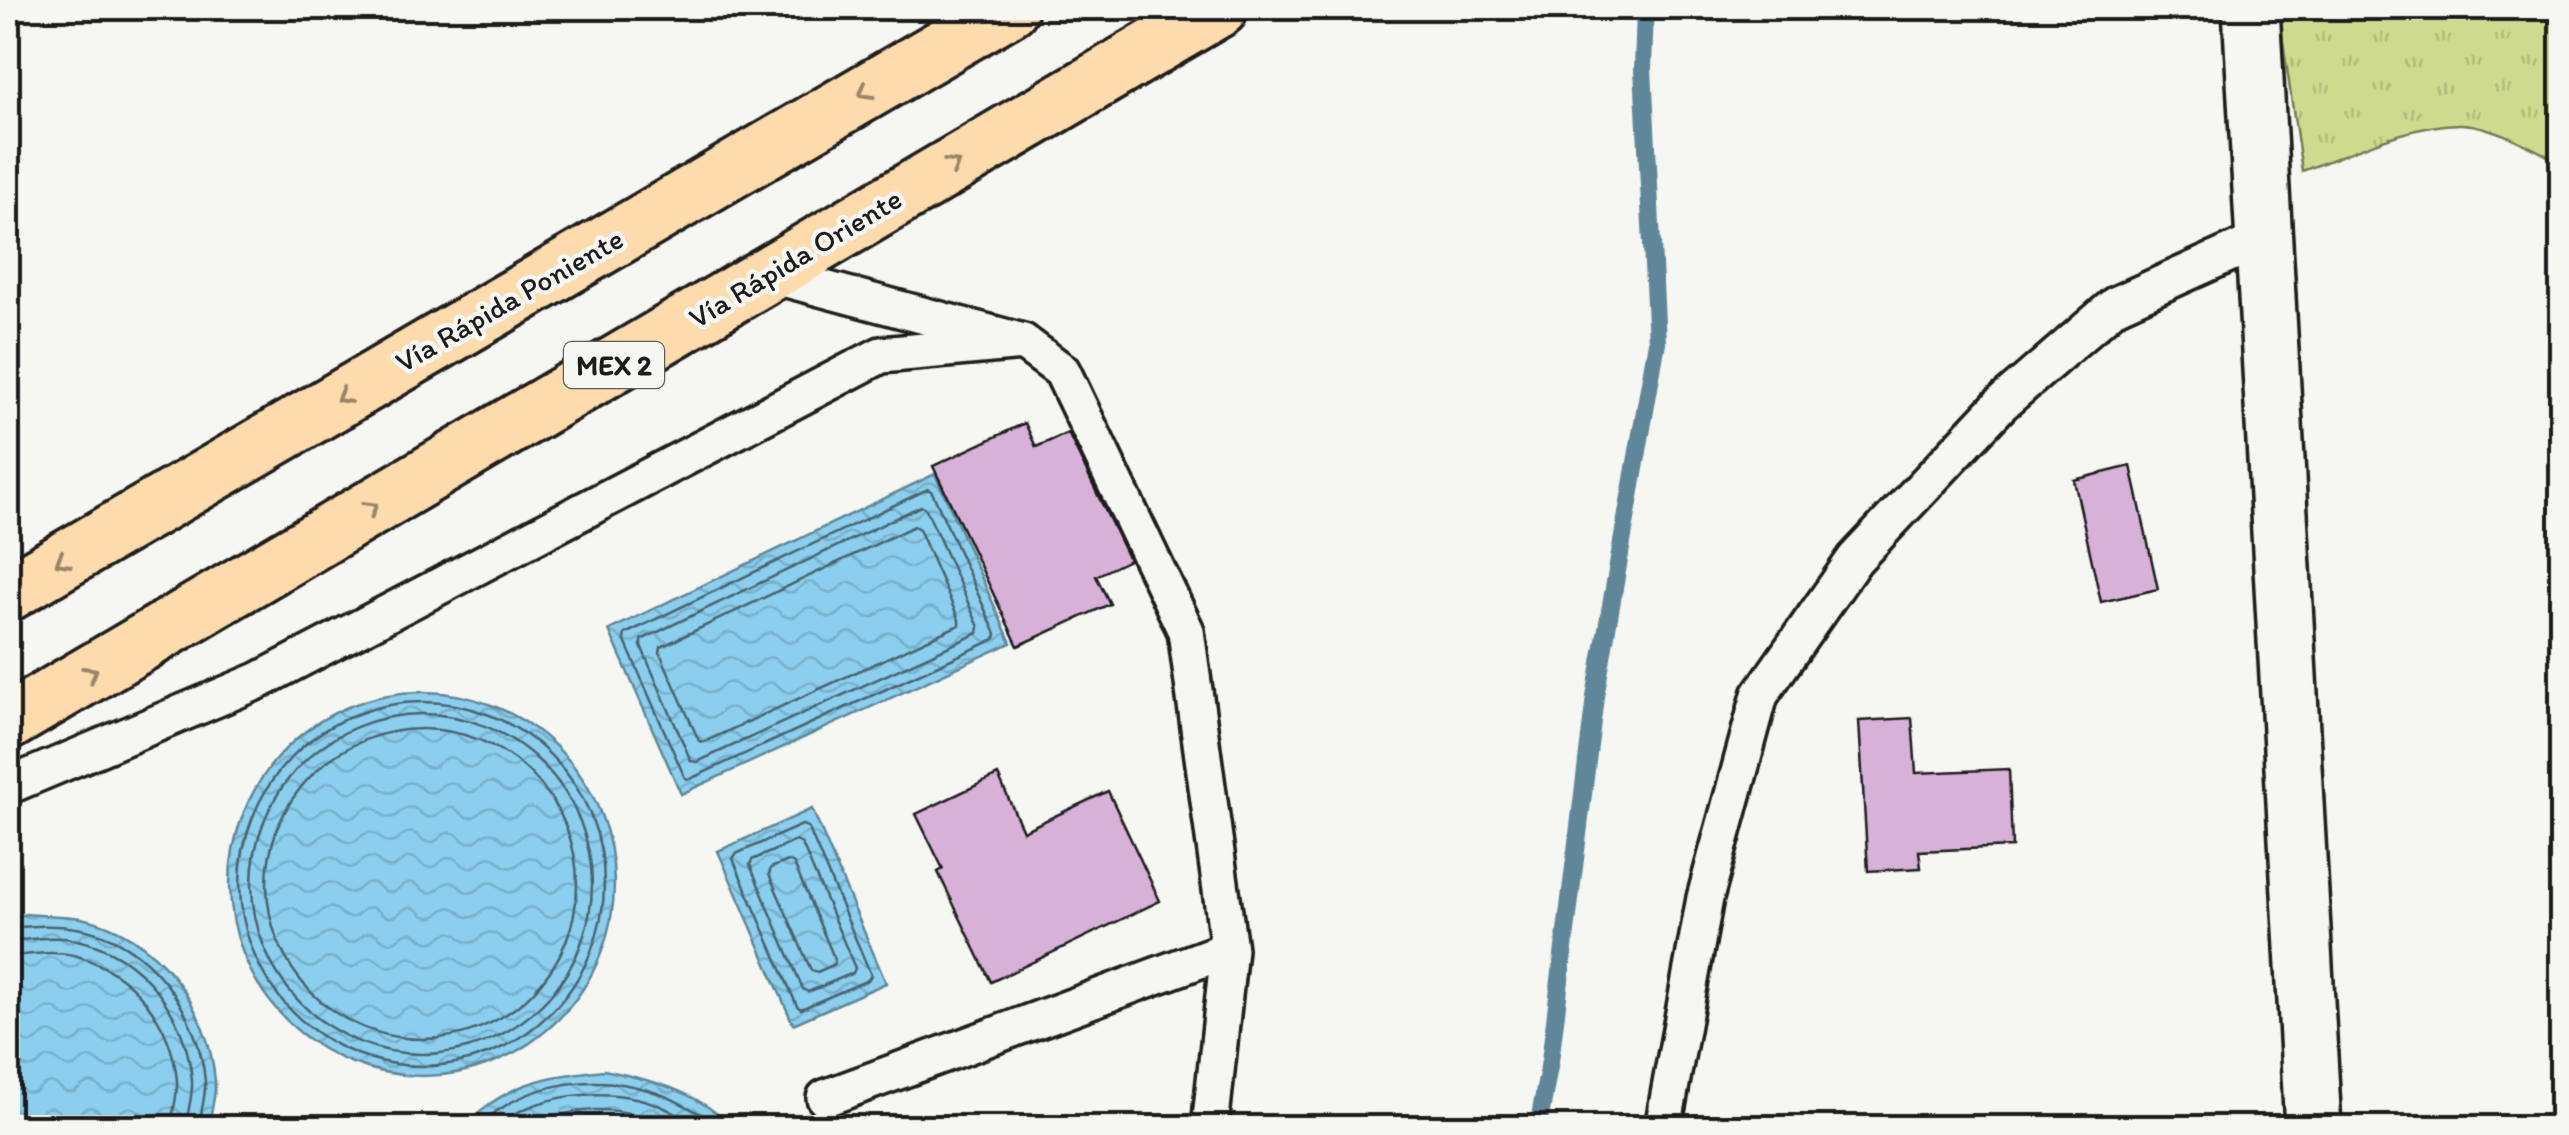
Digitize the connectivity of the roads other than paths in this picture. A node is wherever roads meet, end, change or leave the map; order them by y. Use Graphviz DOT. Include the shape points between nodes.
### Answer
graph roads {
  1 [pos="1010,8"];
  2 [pos="1220,8"];
  3 [pos="2251,8"];
  4 [pos="2264,238"];
  5 [pos="768,274"];
  6 [pos="1024,342"];
  7 [pos="8,593"];
  8 [pos="8,722"];
  9 [pos="8,786"];
  10 [pos="1229,949"];
  11 [pos="825,1098"];
  12 [pos="1210,1128"];
  13 [pos="1663,1128"];
  14 [pos="2313,1128"];
  1 -- 7 [label="highway, Vía Rápida Poniente, one-way"];
  5 -- 2 [label="highway, Vía Rápida Oriente / MEX 2, one-way"];
  3 -- 4 [label="street"];
  4 -- 13 [label="lane" via="2115,306 2001,404 1855,559 1760,695 1705,898"];
  4 -- 14 [label="street"];
  5 -- 6 [label="lane"];
  8 -- 5 [label="highway, Vía Rápida Oriente / MEX 2, one-way"];
  6 -- 9 [label="lane" via="881,356 258,681"];
  6 -- 10 [label="lane" via="1062,372 1186,631"];
  10 -- 11 [label="lane"];
  10 -- 12 [label="lane"];
}
